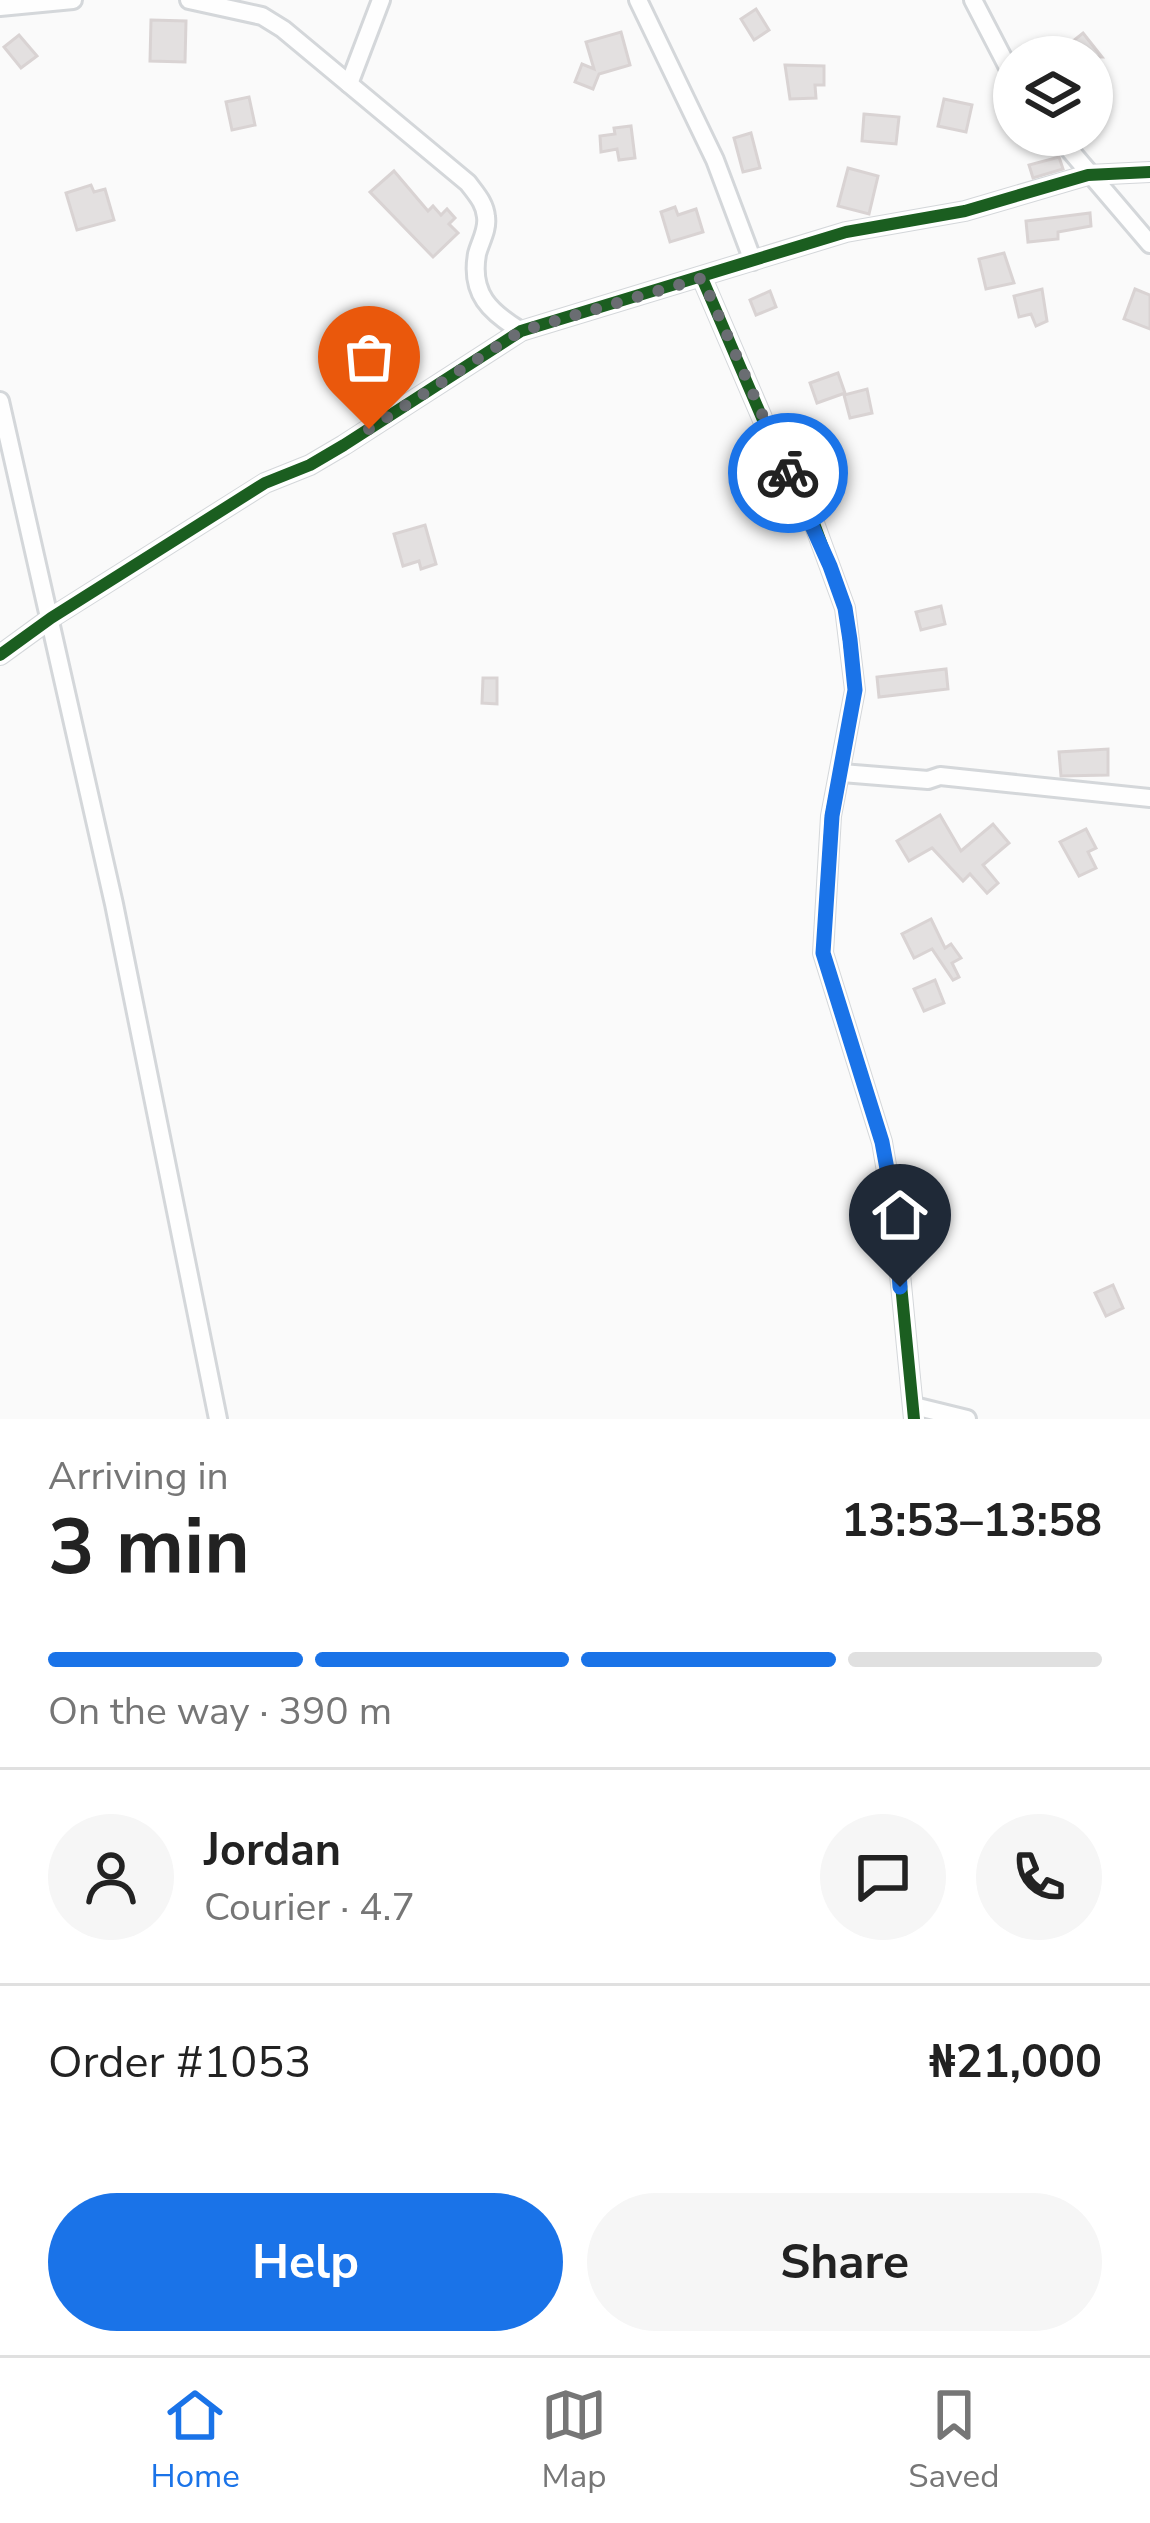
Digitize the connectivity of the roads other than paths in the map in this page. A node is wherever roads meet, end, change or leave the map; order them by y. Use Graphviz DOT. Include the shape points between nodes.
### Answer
graph roads {
  1 [pos="73,0"];
  2 [pos="189,0"];
  3 [pos="381,0"];
  4 [pos="638,0"];
  5 [pos="973,0"];
  6 [pos="0,8"];
  7 [pos="993,39"];
  8 [pos="350,84"];
  9 [pos="1073,156"];
  10 [pos="1150,172"];
  11 [pos="1088,176"];
  12 [pos="1150,244"];
  13 [pos="753,261"];
  14 [pos="702,278"];
  15 [pos="521,331"];
  16 [pos="0,400"];
  17 [pos="51,618"];
  18 [pos="0,655"];
  19 [pos="842,773"];
  20 [pos="1150,797"];
  21 [pos="914,1412"];
  22 [pos="218,1419"];
  23 [pos="967,1419"];
  1 -- 6 [label="street"];
  2 -- 8 [label="street" via="262,16"];
  3 -- 8 [label="street"];
  4 -- 13 [label="street"];
  5 -- 7 [label="street"];
  8 -- 15 [label="street" via="483,202 478,292 490,312"];
  9 -- 11 [label="street"];
  10 -- 11 [label="street"];
  11 -- 12 [label="street"];
  11 -- 13 [label="street"];
  13 -- 14 [label="street"];
  14 -- 15 [label="street"];
  14 -- 19 [label="street" via="845,608 855,690"];
  15 -- 17 [label="street"];
  16 -- 17 [label="street"];
  17 -- 18 [label="street"];
  17 -- 22 [label="street"];
  19 -- 20 [label="street"];
  19 -- 21 [label="street" via="823,953 885,1155"];
  21 -- 23 [label="street"];
}
